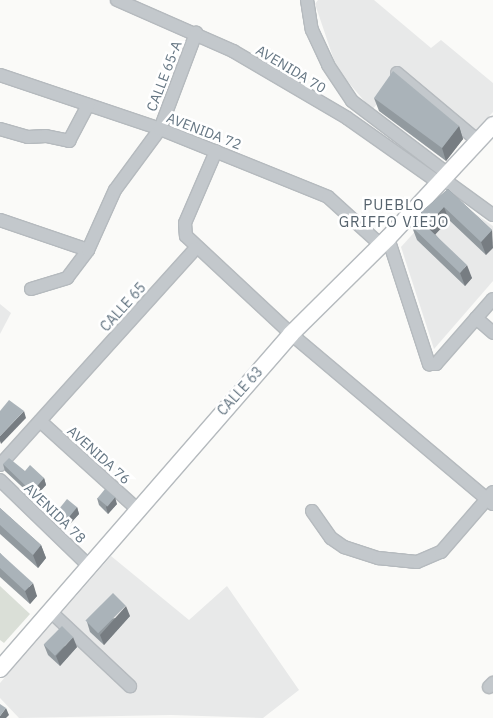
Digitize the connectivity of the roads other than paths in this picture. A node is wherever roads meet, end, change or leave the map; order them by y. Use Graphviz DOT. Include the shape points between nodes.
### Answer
graph roads {
  1 [pos="117,0"];
  2 [pos="307,0"];
  3 [pos="196,33"];
  4 [pos="397,73"];
  5 [pos="0,74"];
  6 [pos="88,104"];
  7 [pos="493,125"];
  8 [pos="0,129"];
  9 [pos="160,129"];
  10 [pos="478,140"];
  11 [pos="216,151"];
  12 [pos="443,178"];
  13 [pos="493,215"];
  14 [pos="0,220"];
  15 [pos="385,241"];
  16 [pos="196,248"];
  17 [pos="88,250"];
  18 [pos="31,289"];
  19 [pos="493,299"];
  20 [pos="476,318"];
  21 [pos="493,332"];
  22 [pos="291,334"];
  23 [pos="40,421"];
  24 [pos="0,465"];
  25 [pos="0,480"];
  26 [pos="491,498"];
  27 [pos="138,510"];
  28 [pos="312,511"];
  29 [pos="90,567"];
  30 [pos="50,612"];
  31 [pos="0,669"];
  32 [pos="130,686"];
  1 -- 3 [label="street, AVENIDA 70"];
  2 -- 12 [label="street" via="312,30 328,65 352,101"];
  3 -- 9 [label="street, CALLE 65-A"];
  3 -- 12 [label="street, AVENIDA 70" via="347,118"];
  4 -- 10 [label="street"];
  5 -- 6 [label="street, AVENIDA 72"];
  6 -- 8 [label="street" via="69,141 46,136 28,137"];
  6 -- 9 [label="street, AVENIDA 72"];
  7 -- 10 [label="main road, CALLE 63"];
  9 -- 11 [label="street, AVENIDA 72"];
  9 -- 17 [label="street, CALLE 65-A" via="115,190"];
  10 -- 12 [label="main road, CALLE 63"];
  11 -- 15 [label="street, AVENIDA 72" via="328,197"];
  11 -- 16 [label="street" via="184,227 186,236"];
  12 -- 13 [label="street"];
  12 -- 15 [label="main road, CALLE 63"];
  14 -- 17 [label="street"];
  15 -- 20 [label="street, AVENIDA 72" via="429,364 436,364"];
  15 -- 22 [label="main road, CALLE 63"];
  16 -- 22 [label="street"];
  16 -- 23 [label="street, CALLE 65"];
  17 -- 18 [label="street, CALLE 65-A" via="68,278"];
  19 -- 20 [label="street"];
  20 -- 21 [label="street"];
  22 -- 26 [label="street"];
  22 -- 27 [label="main road, CALLE 63"];
  23 -- 24 [label="street, CALLE 65"];
  23 -- 27 [label="street, AVENIDA 76"];
  25 -- 29 [label="street, AVENIDA 78"];
  26 -- 28 [label="street" via="441,552 417,562 360,554 331,538"];
  27 -- 29 [label="main road, CALLE 63"];
  29 -- 30 [label="main road, CALLE 63"];
  30 -- 31 [label="main road, CALLE 63"];
  30 -- 32 [label="street"];
}
